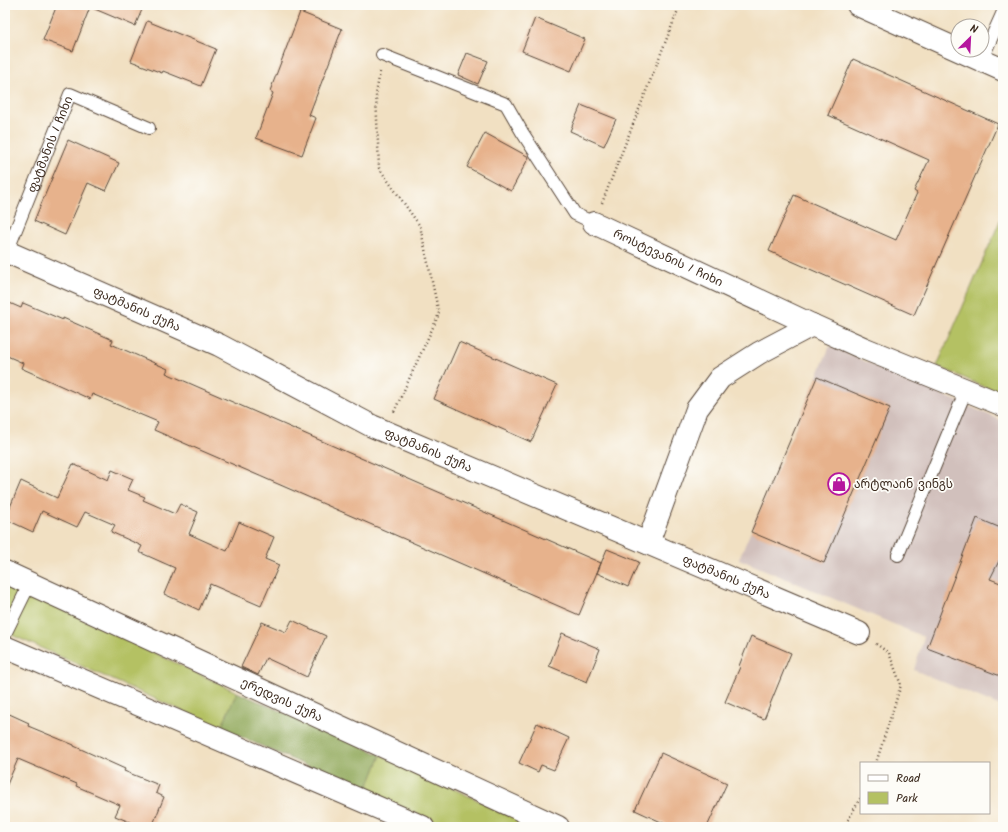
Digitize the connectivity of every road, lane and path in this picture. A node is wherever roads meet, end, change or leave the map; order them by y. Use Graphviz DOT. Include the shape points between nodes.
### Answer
graph roads {
  1 [pos="680,5"];
  2 [pos="858,5"];
  3 [pos="1003,12"];
  4 [pos="382,55"];
  5 [pos="981,61"];
  6 [pos="1003,70"];
  7 [pos="149,128"];
  8 [pos="594,223"];
  9 [pos="6,251"];
  10 [pos="812,325"];
  11 [pos="966,390"];
  12 [pos="1003,405"];
  13 [pos="385,432"];
  14 [pos="648,543"];
  15 [pos="898,555"];
  16 [pos="5,572"];
  17 [pos="30,583"];
  18 [pos="859,633"];
  19 [pos="5,634"];
  20 [pos="5,648"];
  21 [pos="876,762"];
  22 [pos="860,799"];
  23 [pos="423,827"];
  24 [pos="558,827"];
  25 [pos="844,827"];
  1 -- 8 [label="path"];
  2 -- 5 [label="street"];
  3 -- 5 [label="lane"];
  4 -- 8 [label="lane, როსტევანის I ჩიხი" via="506,104 575,214"];
  4 -- 13 [label="path" via="376,94 379,168 420,226 439,314"];
  5 -- 6 [label="street"];
  7 -- 9 [label="lane, ფატმანის I ჩიხი" via="70,94"];
  8 -- 10 [label="street, როსტევანის I ჩიხი"];
  9 -- 13 [label="street, ფატმანის ქუჩა" via="219,345"];
  10 -- 11 [label="street, როსტევანის I ჩიხი"];
  10 -- 14 [label="street" via="759,353 720,378 697,409"];
  11 -- 12 [label="street, როსტევანის I ჩიხი"];
  11 -- 15 [label="lane"];
  13 -- 14 [label="street, ფატმანის ქუჩა"];
  14 -- 18 [label="street, ფატმანის ქუჩა"];
  16 -- 17 [label="street, ერედვის ქუჩა"];
  17 -- 19 [label="lane"];
  17 -- 24 [label="street, ერედვის ქუჩა"];
  18 -- 21 [label="path" via="889,653 901,685"];
  20 -- 23 [label="street"];
  22 -- 25 [label="path"];
}
